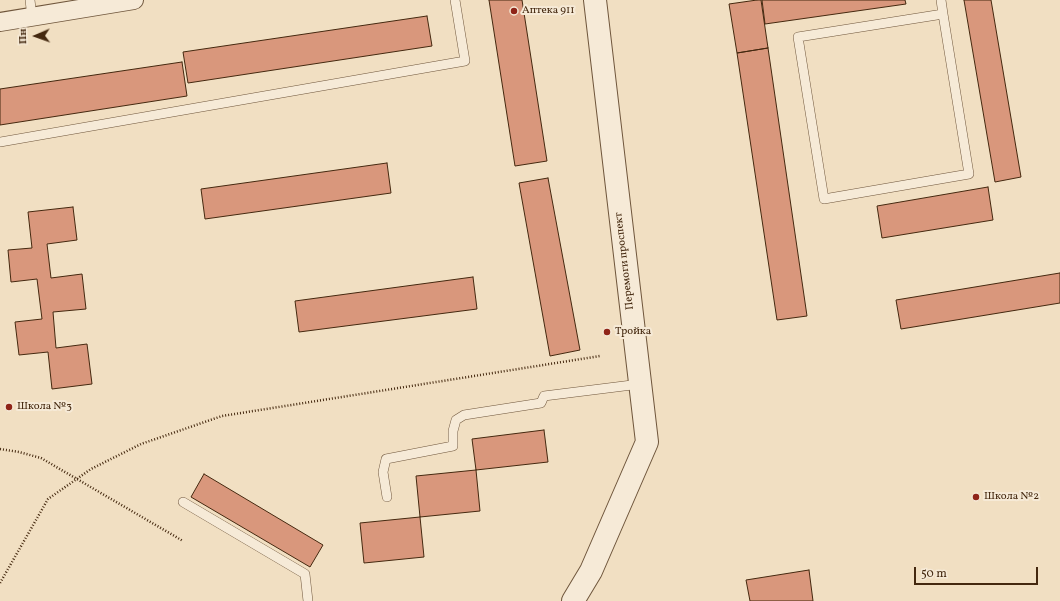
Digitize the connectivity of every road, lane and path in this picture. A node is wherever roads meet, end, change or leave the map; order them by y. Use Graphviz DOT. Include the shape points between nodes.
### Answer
graph roads {
  1 [pos="134,0"];
  2 [pos="455,0"];
  3 [pos="595,0"];
  4 [pos="941,0"];
  5 [pos="31,8"];
  6 [pos="943,14"];
  7 [pos="0,22"];
  8 [pos="0,142"];
  9 [pos="600,356"];
  10 [pos="640,384"];
  11 [pos="0,449"];
  12 [pos="76,479"];
  13 [pos="387,497"];
  14 [pos="183,502"];
  15 [pos="183,541"];
  16 [pos="0,580"];
  17 [pos="0,583"];
  18 [pos="308,601"];
  19 [pos="573,601"];
  1 -- 5 [label="street"];
  2 -- 8 [label="lane" via="465,61"];
  3 -- 10 [label="street, Перемоги проспект"];
  4 -- 6 [label="lane"];
  5 -- 7 [label="street"];
  6 -- 6 [label="lane" via="798,37 824,199 969,174"];
  9 -- 12 [label="path" via="222,416 142,444"];
  10 -- 13 [label="lane" via="544,396 541,404 464,416 456,420 453,446 386,459 383,472"];
  10 -- 19 [label="street, Перемоги проспект" via="647,442 591,571"];
  11 -- 12 [label="path" via="41,458"];
  12 -- 15 [label="path"];
  12 -- 17 [label="path" via="48,499"];
  14 -- 18 [label="lane" via="305,574"];
  16 -- 17 [label="path"];
}
